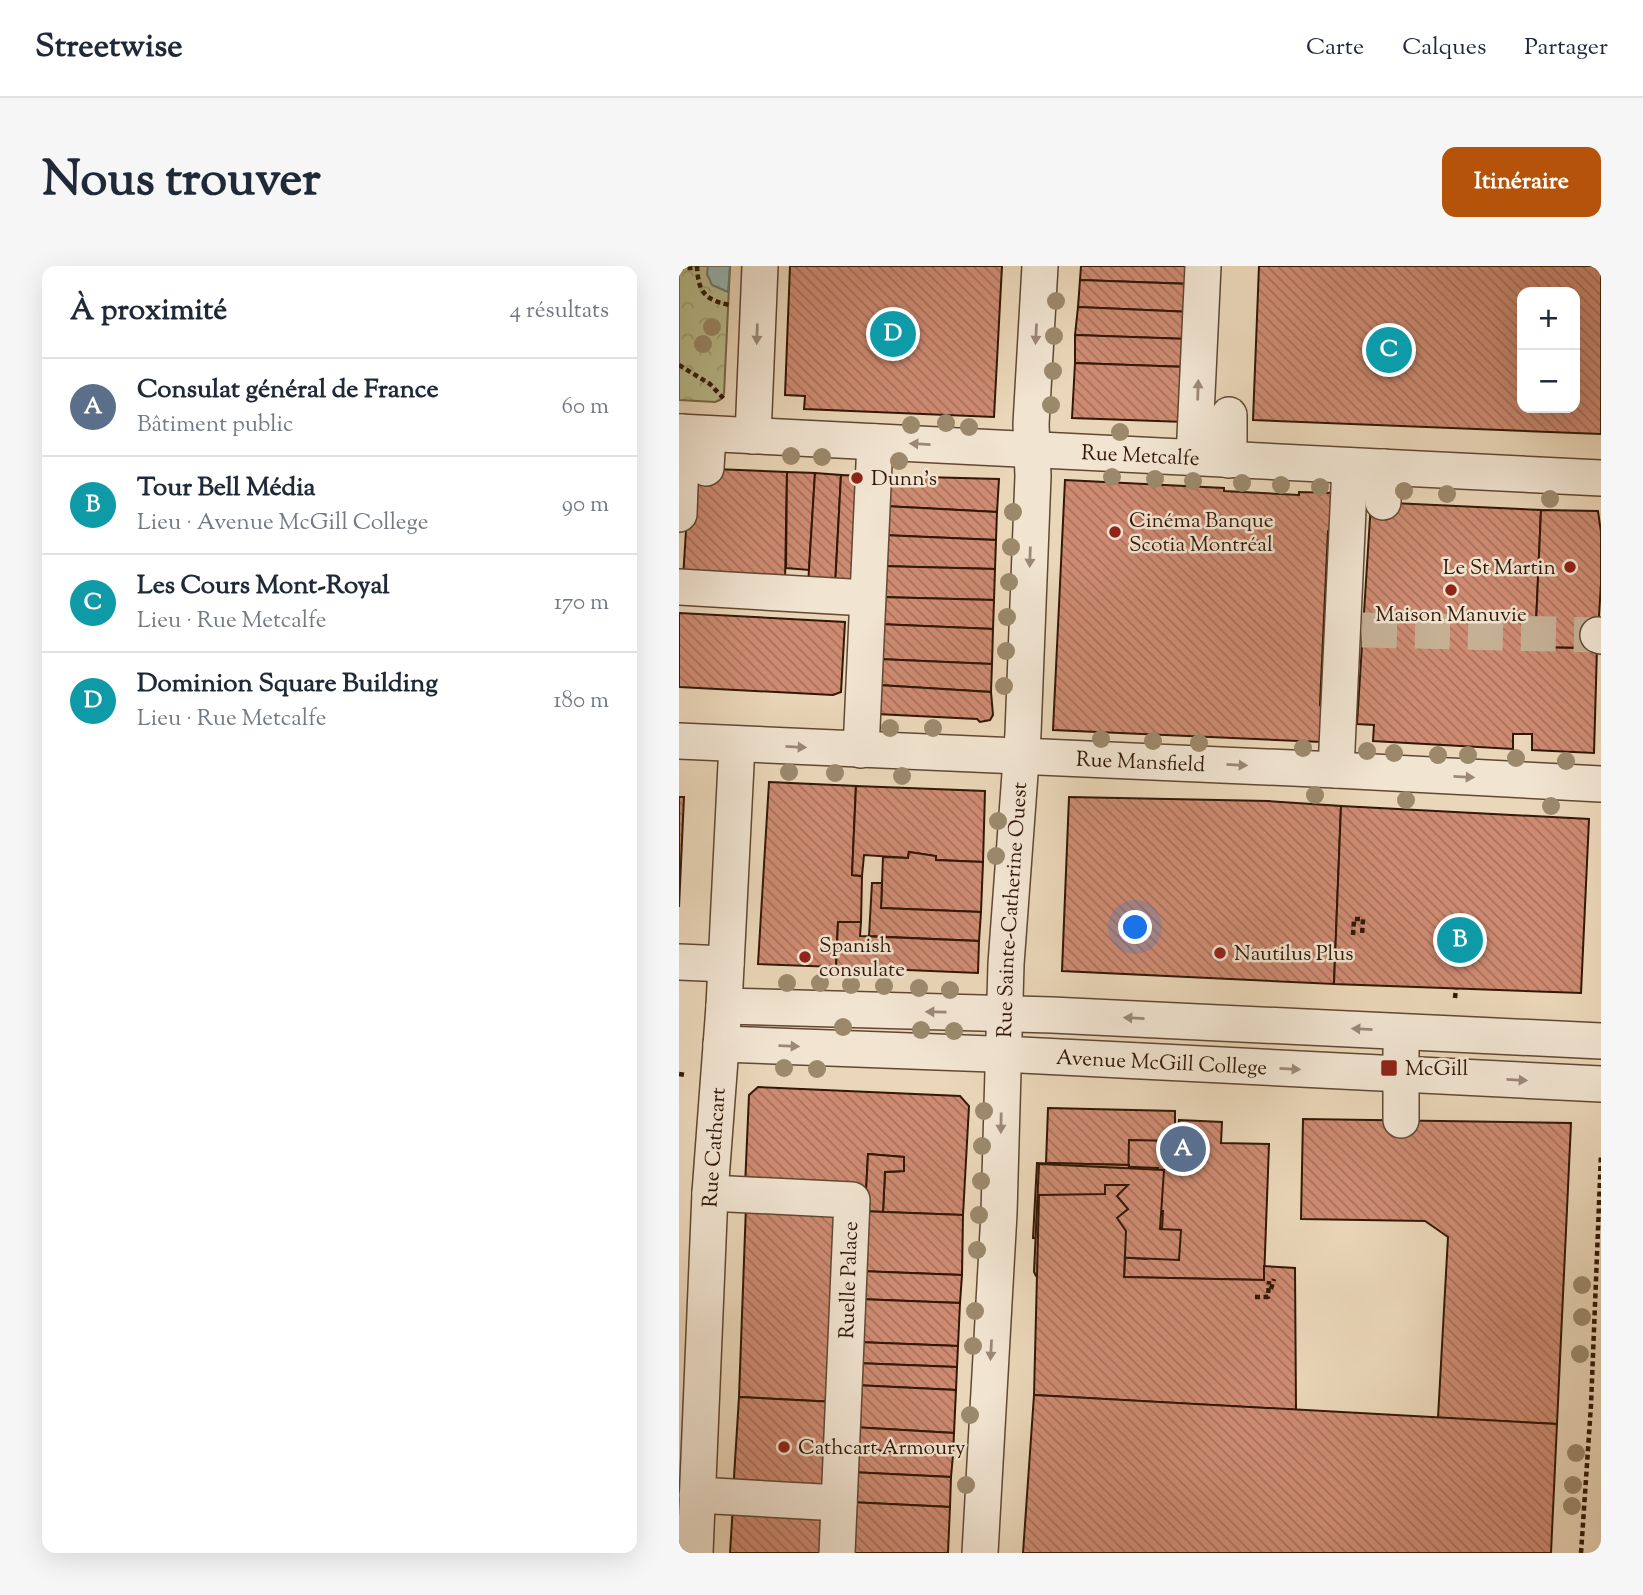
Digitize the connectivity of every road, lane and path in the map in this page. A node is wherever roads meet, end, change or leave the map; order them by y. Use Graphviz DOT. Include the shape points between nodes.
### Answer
graph roads {
  1 [pos="760,266"];
  2 [pos="1040,266"];
  3 [pos="1203,266"];
  4 [pos="697,267"];
  5 [pos="679,268"];
  6 [pos="737,305"];
  7 [pos="679,365"];
  8 [pos="730,407"];
  9 [pos="1224,415"];
  10 [pos="753,436"];
  11 [pos="694,442"];
  12 [pos="875,442"];
  13 [pos="1032,449"];
  14 [pos="1213,459"];
  15 [pos="1350,466"];
  16 [pos="1394,468"];
  17 [pos="1601,478"];
  18 [pos="1393,502"];
  19 [pos="679,514"];
  20 [pos="679,587"];
  21 [pos="867,597"];
  22 [pos="679,741"];
  23 [pos="737,744"];
  24 [pos="861,750"];
  25 [pos="1022,756"];
  26 [pos="1336,770"];
  27 [pos="1601,784"];
  28 [pos="1353,935"];
  29 [pos="1362,935"];
  30 [pos="679,962"];
  31 [pos="726,964"];
  32 [pos="1456,988"];
  33 [pos="1455,998"];
  34 [pos="724,1006"];
  35 [pos="1004,1013"];
  36 [pos="1401,1031"];
  37 [pos="1601,1041"];
  38 [pos="721,1044"];
  39 [pos="1002,1055"];
  40 [pos="1401,1075"];
  41 [pos="1601,1084"];
  42 [pos="1401,1121"];
  43 [pos="1601,1154"];
  44 [pos="710,1193"];
  45 [pos="1271,1280"];
  46 [pos="1255,1297"];
  47 [pos="697,1495"];
  48 [pos="839,1503"];
  49 [pos="695,1553"];
  50 [pos="837,1553"];
  51 [pos="980,1553"];
  52 [pos="1581,1553"];
  1 -- 10 [label="street, one-way"];
  2 -- 13 [label="street, Rue Sainte-Catherine Ouest, one-way"];
  14 -- 3 [label="street, one-way"];
  4 -- 5 [label="path"];
  4 -- 6 [label="path" via="703,293"];
  7 -- 8 [label="path" via="718,391"];
  9 -- 14 [label="street"];
  10 -- 11 [label="street, Rue Metcalfe"];
  10 -- 12 [label="street, Rue Metcalfe"];
  11 -- 19 [label="street"];
  13 -- 12 [label="street, Rue Metcalfe, one-way"];
  12 -- 21 [label="street"];
  13 -- 14 [label="street, Rue Metcalfe"];
  13 -- 25 [label="street, Rue Sainte-Catherine Ouest, one-way"];
  14 -- 15 [label="street, Rue Metcalfe"];
  15 -- 16 [label="street, Rue Metcalfe"];
  15 -- 26 [label="street" via="1352,629"];
  16 -- 17 [label="street, Rue Metcalfe"];
  16 -- 18 [label="street"];
  20 -- 21 [label="street"];
  21 -- 24 [label="street"];
  22 -- 23 [label="street, Rue Mansfield"];
  23 -- 24 [label="street, Rue Mansfield, one-way"];
  23 -- 31 [label="street, Rue Cathcart"];
  24 -- 25 [label="street, Rue Mansfield"];
  25 -- 26 [label="street, Rue Mansfield, one-way"];
  25 -- 35 [label="street, Rue Sainte-Catherine Ouest"];
  26 -- 27 [label="street, Rue Mansfield, one-way"];
  28 -- 29 [label="path" via="1353,919 1363,919"];
  30 -- 31 [label="street"];
  31 -- 34 [label="street, Rue Cathcart"];
  32 -- 33 [label="path"];
  35 -- 34 [label="street, Avenue McGill College, one-way"];
  34 -- 38 [label="street, Rue Cathcart"];
  36 -- 35 [label="street, Avenue McGill College, one-way"];
  35 -- 39 [label="street, Rue Sainte-Catherine Ouest"];
  36 -- 37 [label="street, Avenue McGill College"];
  36 -- 40 [label="street"];
  38 -- 39 [label="street, Avenue McGill College, one-way"];
  38 -- 44 [label="street, Rue Cathcart"];
  39 -- 40 [label="street, Avenue McGill College, one-way"];
  39 -- 51 [label="street, Rue Sainte-Catherine Ouest, one-way" via="999,1213"];
  40 -- 41 [label="street, Avenue McGill College, one-way"];
  40 -- 42 [label="street"];
  43 -- 52 [label="path"];
  44 -- 47 [label="street, Rue Cathcart"];
  44 -- 48 [label="street, Ruelle Palace" via="852,1200"];
  45 -- 46 [label="path" via="1268,1297"];
  47 -- 48 [label="street"];
  47 -- 49 [label="street, Rue Cathcart"];
  48 -- 50 [label="street, Ruelle Palace"];
}
